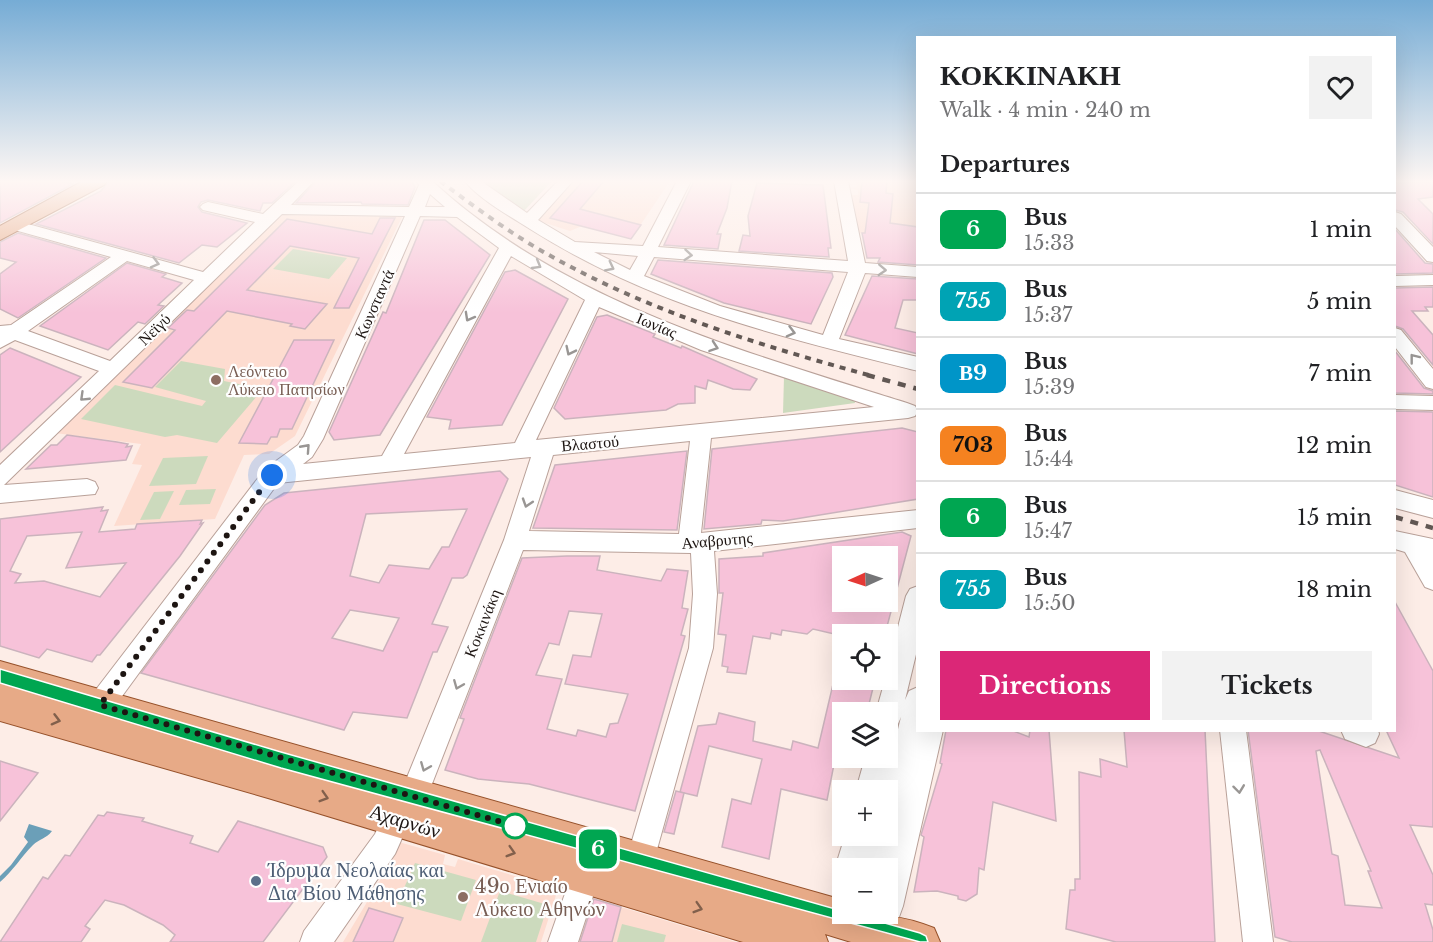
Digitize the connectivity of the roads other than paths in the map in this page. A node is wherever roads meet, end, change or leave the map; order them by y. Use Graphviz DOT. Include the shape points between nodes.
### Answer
graph roads {
  1 [pos="262,225"];
  2 [pos="410,225"];
  3 [pos="478,225"];
  4 [pos="533,225"];
  5 [pos="662,225"];
  6 [pos="849,225"];
  7 [pos="1403,225"];
  8 [pos="9,230"];
  9 [pos="567,245"];
  10 [pos="508,247"];
  11 [pos="649,252"];
  12 [pos="125,255"];
  13 [pos="1433,257"];
  14 [pos="858,269"];
  15 [pos="916,272"];
  16 [pos="207,278"];
  17 [pos="634,279"];
  18 [pos="1433,280"];
  19 [pos="1396,281"];
  20 [pos="595,298"];
  21 [pos="5,334"];
  22 [pos="1396,335"];
  23 [pos="829,342"];
  24 [pos="916,364"];
  25 [pos="113,369"];
  26 [pos="1433,382"];
  27 [pos="1396,402"];
  28 [pos="1433,403"];
  29 [pos="913,413"];
  30 [pos="701,434"];
  31 [pos="533,448"];
  32 [pos="388,464"];
  33 [pos="272,475"];
  34 [pos="0,478"];
  35 [pos="87,488"];
  36 [pos="0,494"];
  37 [pos="1396,499"];
  38 [pos="1433,509"];
  39 [pos="916,519"];
  40 [pos="515,540"];
  41 [pos="696,543"];
  42 [pos="1413,544"];
  43 [pos="1433,580"];
  44 [pos="916,604"];
  45 [pos="0,676"];
  46 [pos="892,702"];
  47 [pos="0,705"];
  48 [pos="100,705"];
  49 [pos="916,709"];
  50 [pos="929,732"];
  51 [pos="1233,732"];
  52 [pos="898,788"];
  53 [pos="405,808"];
  54 [pos="886,858"];
  55 [pos="640,861"];
  56 [pos="585,874"];
  57 [pos="832,911"];
  58 [pos="875,924"];
  59 [pos="315,942"];
  60 [pos="563,942"];
  61 [pos="808,942"];
  62 [pos="920,942"];
  63 [pos="1258,942"];
  1 -- 16 [label="street, Νεϊγύ"];
  33 -- 2 [label="street, Κωνσταντά, one-way" via="305,451 313,440"];
  3 -- 10 [label="street, Ιωνίας"];
  4 -- 9 [label="street, Ιωνίας"];
  5 -- 11 [label="street"];
  6 -- 14 [label="street"];
  7 -- 13 [label="street"];
  8 -- 12 [label="street"];
  9 -- 11 [label="street"];
  9 -- 17 [label="street, Ιωνίας, one-way"];
  10 -- 20 [label="street, Ιωνίας, one-way"];
  10 -- 32 [label="street, one-way"];
  11 -- 14 [label="street, one-way"];
  11 -- 17 [label="street"];
  12 -- 16 [label="street, one-way"];
  12 -- 21 [label="street"];
  14 -- 15 [label="street, one-way"];
  14 -- 23 [label="street"];
  16 -- 25 [label="street, Νεϊγύ"];
  17 -- 23 [label="street, Ιωνίας, one-way" via="687,301"];
  18 -- 19 [label="street"];
  20 -- 29 [label="street, Ιωνίας, one-way" via="684,336"];
  20 -- 31 [label="street, Κοκκινάκη, one-way"];
  21 -- 25 [label="street"];
  26 -- 22 [label="street, one-way"];
  23 -- 24 [label="street, Ιωνίας"];
  25 -- 34 [label="street, Νεϊγύ, one-way"];
  27 -- 28 [label="street"];
  29 -- 30 [label="street, Βλαστού"];
  30 -- 31 [label="street, Βλαστού"];
  30 -- 41 [label="street"];
  31 -- 32 [label="street, Βλαστού"];
  31 -- 40 [label="street, Κοκκινάκη, one-way"];
  32 -- 33 [label="street, Βλαστού"];
  33 -- 48 [label="street, Κωνσταντά"];
  35 -- 36 [label="street"];
  37 -- 38 [label="street"];
  39 -- 41 [label="street, Αναβρυτης"];
  40 -- 41 [label="street, Αναβρυτης"];
  40 -- 53 [label="street, Κοκκινάκη, one-way"];
  41 -- 55 [label="street" via="705,594 702,648"];
  42 -- 43 [label="street"];
  44 -- 46 [label="street"];
  45 -- 48 [label="main road, Αχαρνών"];
  47 -- 53 [label="main road, Αχαρνών, one-way"];
  48 -- 53 [label="main road, Αχαρνών"];
  49 -- 52 [label="street"];
  50 -- 54 [label="street"];
  51 -- 63 [label="street, one-way"];
  53 -- 55 [label="main road, Αχαρνών"];
  53 -- 56 [label="main road, Αχαρνών, one-way"];
  53 -- 59 [label="street, Κοκκινάκη" via="385,844"];
  55 -- 57 [label="main road, Αχαρνών"];
  56 -- 60 [label="street"];
  56 -- 61 [label="main road, Αχαρνών, one-way"];
  58 -- 62 [label="main road, Αχαρνών"];
}
